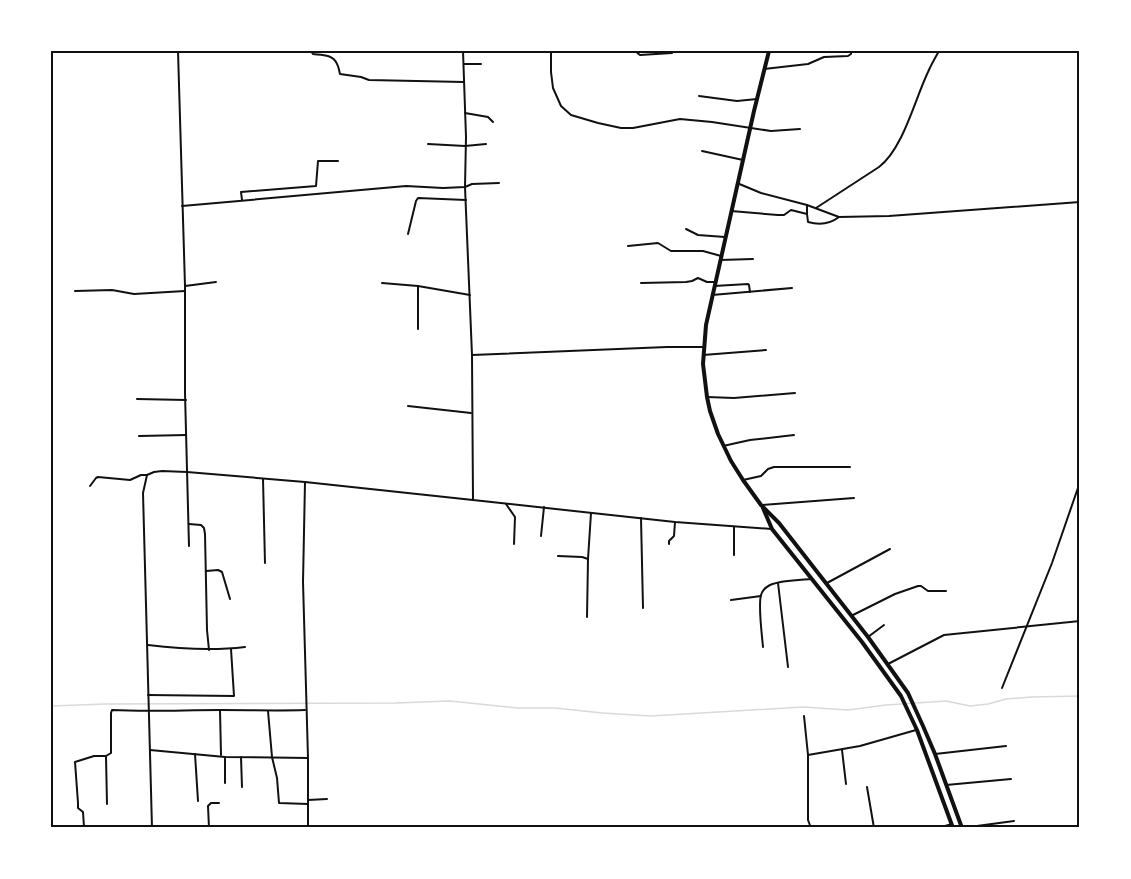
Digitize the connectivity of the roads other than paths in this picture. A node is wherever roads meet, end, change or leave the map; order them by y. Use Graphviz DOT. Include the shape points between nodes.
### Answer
graph roads {
  1 [pos="178,51"];
  2 [pos="311,51"];
  3 [pos="463,51"];
  4 [pos="551,51"];
  5 [pos="635,51"];
  6 [pos="769,51"];
  7 [pos="851,51"];
  8 [pos="939,51"];
  9 [pos="672,53"];
  10 [pos="481,63"];
  11 [pos="464,64"];
  12 [pos="764,69"];
  13 [pos="464,82"];
  14 [pos="699,96"];
  15 [pos="757,99"];
  16 [pos="465,113"];
  17 [pos="493,122"];
  18 [pos="750,128"];
  19 [pos="800,129"];
  20 [pos="428,144"];
  21 [pos="486,144"];
  22 [pos="465,146"];
  23 [pos="702,151"];
  24 [pos="742,160"];
  25 [pos="338,161"];
  26 [pos="499,183"];
  27 [pos="737,183"];
  28 [pos="465,187"];
  29 [pos="242,200"];
  30 [pos="466,200"];
  31 [pos="1080,202"];
  32 [pos="182,206"];
  33 [pos="807,206"];
  34 [pos="815,208"];
  35 [pos="731,211"];
  36 [pos="807,213"];
  37 [pos="839,217"];
  38 [pos="686,228"];
  39 [pos="408,234"];
  40 [pos="725,237"];
  41 [pos="628,246"];
  42 [pos="720,258"];
  43 [pos="753,259"];
  44 [pos="216,282"];
  45 [pos="382,283"];
  46 [pos="641,283"];
  47 [pos="715,284"];
  48 [pos="185,286"];
  49 [pos="418,286"];
  50 [pos="792,288"];
  51 [pos="75,291"];
  52 [pos="185,291"];
  53 [pos="750,292"];
  54 [pos="470,295"];
  55 [pos="712,295"];
  56 [pos="418,329"];
  57 [pos="704,347"];
  58 [pos="766,350"];
  59 [pos="703,355"];
  60 [pos="472,356"];
  61 [pos="795,393"];
  62 [pos="707,397"];
  63 [pos="137,399"];
  64 [pos="186,400"];
  65 [pos="408,406"];
  66 [pos="471,414"];
  67 [pos="186,435"];
  68 [pos="794,435"];
  69 [pos="139,436"];
  70 [pos="723,446"];
  71 [pos="850,467"];
  72 [pos="187,472"];
  73 [pos="147,476"];
  74 [pos="264,478"];
  75 [pos="743,480"];
  76 [pos="305,482"];
  77 [pos="1080,482"];
  78 [pos="90,486"];
  79 [pos="854,498"];
  80 [pos="473,500"];
  81 [pos="506,504"];
  82 [pos="761,505"];
  83 [pos="544,507"];
  84 [pos="591,513"];
  85 [pos="641,518"];
  86 [pos="675,522"];
  87 [pos="189,524"];
  88 [pos="734,527"];
  89 [pos="772,529"];
  90 [pos="541,536"];
  91 [pos="514,544"];
  92 [pos="669,544"];
  93 [pos="189,546"];
  94 [pos="890,549"];
  95 [pos="734,555"];
  96 [pos="558,556"];
  97 [pos="588,560"];
  98 [pos="266,563"];
  99 [pos="206,571"];
  100 [pos="812,579"];
  101 [pos="778,583"];
  102 [pos="826,584"];
  103 [pos="946,591"];
  104 [pos="761,596"];
  105 [pos="230,599"];
  106 [pos="731,600"];
  107 [pos="643,609"];
  108 [pos="851,616"];
  109 [pos="587,617"];
  110 [pos="1080,621"];
  111 [pos="884,625"];
  112 [pos="1027,626"];
  113 [pos="868,637"];
  114 [pos="148,645"];
  115 [pos="245,647"];
  116 [pos="763,647"];
  117 [pos="231,649"];
  118 [pos="209,650"];
  119 [pos="888,664"];
  120 [pos="788,667"];
  121 [pos="1002,688"];
  122 [pos="148,696"];
  123 [pos="306,708"];
  124 [pos="220,710"];
  125 [pos="148,711"];
  126 [pos="268,711"];
  127 [pos="804,716"];
  128 [pos="917,730"];
  129 [pos="1006,746"];
  130 [pos="149,750"];
  131 [pos="842,750"];
  132 [pos="195,754"];
  133 [pos="935,754"];
  134 [pos="808,755"];
  135 [pos="106,756"];
  136 [pos="223,756"];
  137 [pos="242,757"];
  138 [pos="272,757"];
  139 [pos="309,758"];
  140 [pos="1011,779"];
  141 [pos="225,783"];
  142 [pos="846,784"];
  143 [pos="946,785"];
  144 [pos="242,787"];
  145 [pos="867,787"];
  146 [pos="327,799"];
  147 [pos="198,801"];
  148 [pos="219,802"];
  149 [pos="308,802"];
  150 [pos="107,804"];
  151 [pos="1014,821"];
  152 [pos="953,826"];
  153 [pos="84,827"];
  154 [pos="152,827"];
  155 [pos="74,828"];
  156 [pos="209,828"];
  157 [pos="308,828"];
  158 [pos="811,828"];
  159 [pos="874,828"];
  160 [pos="938,828"];
  161 [pos="962,828"];
  1 -- 32 [label="street"];
  2 -- 13 [label="street" via="333,59 340,74 369,80"];
  3 -- 11 [label="street"];
  4 -- 18 [label="street" via="553,88 561,106 571,114 621,128 680,119"];
  5 -- 9 [label="street" via="640,55"];
  6 -- 12 [label="highway"];
  7 -- 12 [label="street" via="848,56"];
  8 -- 34 [label="street" via="887,160"];
  10 -- 11 [label="street"];
  11 -- 13 [label="street"];
  12 -- 15 [label="highway"];
  13 -- 16 [label="street"];
  14 -- 15 [label="street" via="737,101"];
  15 -- 18 [label="highway"];
  16 -- 17 [label="street" via="488,117"];
  16 -- 22 [label="street"];
  18 -- 19 [label="street" via="780,132"];
  18 -- 24 [label="highway"];
  20 -- 22 [label="street"];
  21 -- 22 [label="street"];
  22 -- 28 [label="street"];
  23 -- 24 [label="street"];
  24 -- 27 [label="highway"];
  25 -- 29 [label="street" via="318,161 316,186 241,192"];
  26 -- 28 [label="street"];
  27 -- 33 [label="street"];
  27 -- 35 [label="highway"];
  28 -- 29 [label="street" via="406,186"];
  28 -- 30 [label="street"];
  29 -- 32 [label="street"];
  30 -- 39 [label="street" via="418,198"];
  30 -- 54 [label="street"];
  31 -- 37 [label="street"];
  32 -- 48 [label="street"];
  33 -- 34 [label="street"];
  33 -- 36 [label="street"];
  34 -- 37 [label="street"];
  35 -- 36 [label="street"];
  35 -- 40 [label="highway"];
  36 -- 37 [label="street" via="810,223 830,223"];
  38 -- 40 [label="street" via="698,235"];
  40 -- 42 [label="highway"];
  41 -- 42 [label="street" via="657,243 671,251 703,251"];
  42 -- 43 [label="street"];
  42 -- 47 [label="highway"];
  44 -- 48 [label="street"];
  45 -- 49 [label="street"];
  46 -- 47 [label="street" via="698,278"];
  47 -- 53 [label="street" via="748,284"];
  47 -- 55 [label="highway"];
  48 -- 52 [label="street"];
  49 -- 54 [label="street"];
  49 -- 56 [label="street"];
  50 -- 53 [label="street"];
  51 -- 52 [label="street"];
  52 -- 64 [label="street"];
  53 -- 55 [label="street"];
  54 -- 60 [label="street"];
  55 -- 57 [label="highway"];
  57 -- 59 [label="highway"];
  57 -- 60 [label="street"];
  58 -- 59 [label="street"];
  59 -- 62 [label="highway"];
  60 -- 66 [label="street"];
  61 -- 62 [label="street"];
  62 -- 70 [label="highway"];
  63 -- 64 [label="street"];
  64 -- 67 [label="street"];
  65 -- 66 [label="street"];
  66 -- 80 [label="street"];
  67 -- 69 [label="street"];
  67 -- 72 [label="street"];
  68 -- 70 [label="street"];
  70 -- 75 [label="highway"];
  71 -- 75 [label="street" via="774,467 761,476"];
  72 -- 73 [label="street" via="162,471"];
  72 -- 74 [label="street"];
  72 -- 87 [label="street"];
  73 -- 78 [label="street" via="130,480 98,477"];
  73 -- 114 [label="street" via="143,493"];
  74 -- 76 [label="street"];
  74 -- 98 [label="street"];
  75 -- 82 [label="highway"];
  76 -- 80 [label="street"];
  76 -- 123 [label="street"];
  77 -- 112 [label="street"];
  79 -- 82 [label="street"];
  80 -- 81 [label="street"];
  81 -- 83 [label="street"];
  81 -- 91 [label="street" via="516,521"];
  82 -- 89 [label="highway"];
  82 -- 102 [label="highway"];
  83 -- 84 [label="street"];
  83 -- 90 [label="street"];
  84 -- 85 [label="street"];
  84 -- 97 [label="street"];
  85 -- 86 [label="street"];
  85 -- 107 [label="street"];
  86 -- 88 [label="street"];
  86 -- 92 [label="street"];
  87 -- 93 [label="street"];
  87 -- 99 [label="street" via="204,528"];
  88 -- 89 [label="street"];
  88 -- 95 [label="street"];
  89 -- 100 [label="highway"];
  94 -- 102 [label="street"];
  96 -- 97 [label="street"];
  97 -- 109 [label="street"];
  99 -- 105 [label="street" via="222,572"];
  99 -- 118 [label="street"];
  100 -- 101 [label="street"];
  100 -- 128 [label="highway" via="886,674"];
  101 -- 104 [label="street" via="768,586"];
  101 -- 120 [label="street"];
  102 -- 108 [label="highway"];
  103 -- 108 [label="street" via="928,591 918,586"];
  104 -- 106 [label="street"];
  104 -- 116 [label="street"];
  108 -- 113 [label="highway"];
  110 -- 112 [label="street"];
  111 -- 113 [label="street"];
  112 -- 119 [label="street" via="944,634"];
  112 -- 121 [label="street"];
  113 -- 119 [label="highway"];
  114 -- 118 [label="street"];
  114 -- 122 [label="street"];
  115 -- 117 [label="street"];
  117 -- 118 [label="street"];
  117 -- 122 [label="street" via="234,696"];
  119 -- 133 [label="highway" via="908,693"];
  122 -- 125 [label="street"];
  123 -- 126 [label="street"];
  123 -- 139 [label="street"];
  124 -- 125 [label="street"];
  124 -- 126 [label="street"];
  124 -- 136 [label="street"];
  125 -- 130 [label="street"];
  125 -- 135 [label="street" via="111,711 111,753"];
  126 -- 138 [label="street"];
  127 -- 134 [label="street"];
  128 -- 131 [label="street"];
  128 -- 152 [label="highway"];
  129 -- 133 [label="street"];
  130 -- 132 [label="street"];
  130 -- 154 [label="street"];
  131 -- 134 [label="street"];
  131 -- 142 [label="street"];
  132 -- 136 [label="street"];
  132 -- 147 [label="street"];
  133 -- 143 [label="highway"];
  134 -- 158 [label="street"];
  135 -- 150 [label="street"];
  135 -- 153 [label="street" via="75,762 78,808 83,812"];
  136 -- 137 [label="street"];
  136 -- 141 [label="street"];
  137 -- 138 [label="street"];
  137 -- 144 [label="street"];
  138 -- 139 [label="street"];
  138 -- 149 [label="street" via="279,803"];
  139 -- 149 [label="street"];
  140 -- 143 [label="street"];
  143 -- 161 [label="highway"];
  145 -- 159 [label="street"];
  146 -- 149 [label="street"];
  148 -- 156 [label="street" via="208,806"];
  149 -- 157 [label="street"];
  151 -- 161 [label="street"];
  152 -- 160 [label="street"];
  153 -- 154 [label="street"];
  153 -- 155 [label="street"];
}
